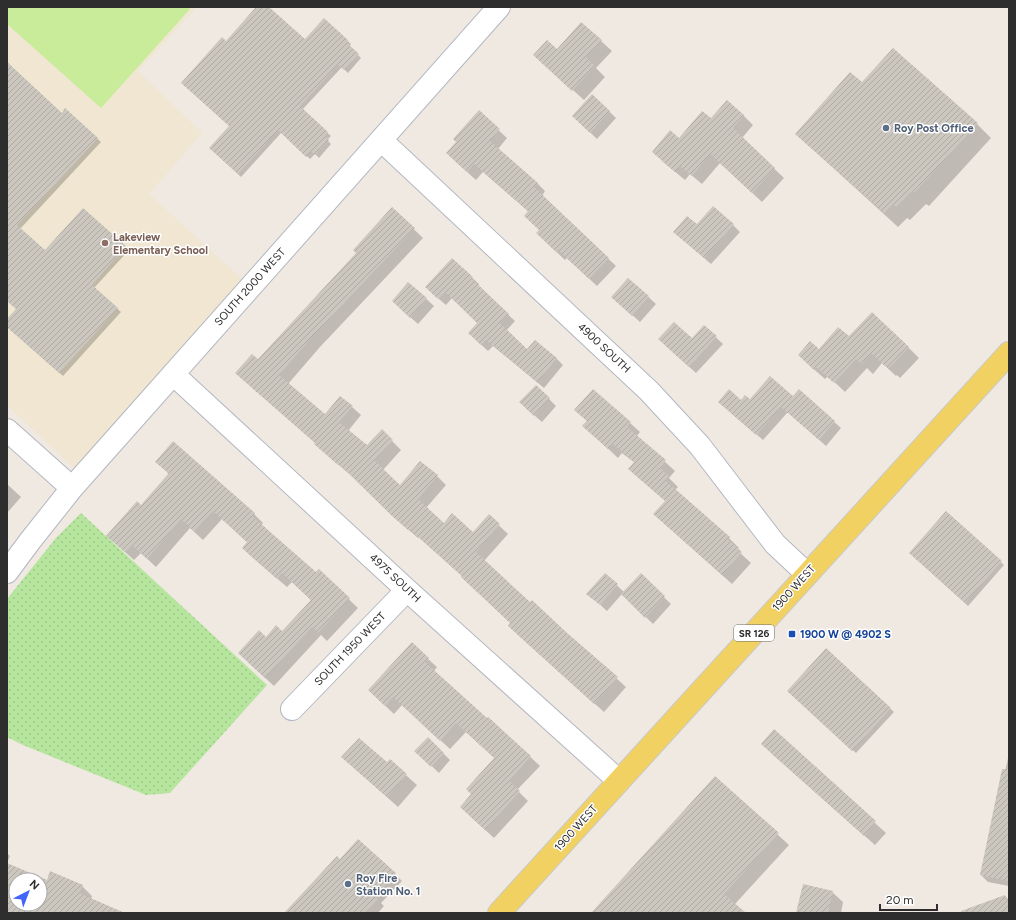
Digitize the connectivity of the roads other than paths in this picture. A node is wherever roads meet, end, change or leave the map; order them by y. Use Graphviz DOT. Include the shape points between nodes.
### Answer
graph roads {
  1 [pos="499,7"];
  2 [pos="381,140"];
  3 [pos="1009,353"];
  4 [pos="173,374"];
  5 [pos="7,430"];
  6 [pos="72,488"];
  7 [pos="7,572"];
  8 [pos="807,574"];
  9 [pos="407,590"];
  10 [pos="292,709"];
  11 [pos="619,781"];
  12 [pos="499,913"];
  1 -- 2 [label="street, SOUTH 2000 WEST"];
  2 -- 4 [label="street, SOUTH 2000 WEST"];
  2 -- 8 [label="street, 4900 SOUTH" via="649,391 700,446 775,544"];
  3 -- 8 [label="main road, 1900 WEST / SR 126"];
  4 -- 6 [label="street, SOUTH 2000 WEST"];
  4 -- 9 [label="street, 4975 SOUTH"];
  5 -- 6 [label="street"];
  6 -- 7 [label="street, SOUTH 2000 WEST"];
  8 -- 11 [label="main road, 1900 WEST / SR 126"];
  9 -- 10 [label="street, SOUTH 1950 WEST"];
  9 -- 11 [label="street, 4975 SOUTH"];
  11 -- 12 [label="main road, 1900 WEST / SR 126"];
}
